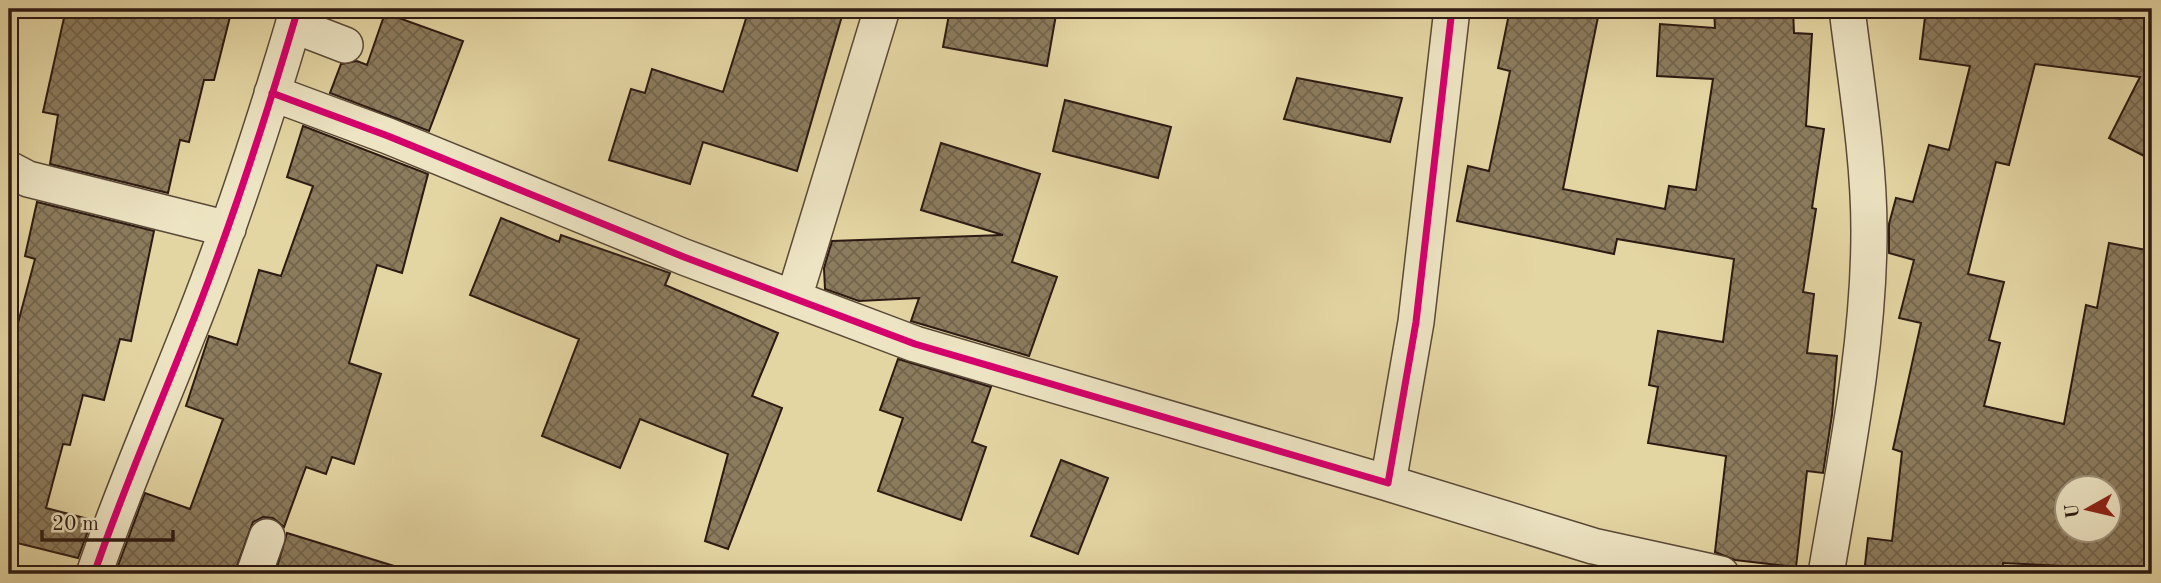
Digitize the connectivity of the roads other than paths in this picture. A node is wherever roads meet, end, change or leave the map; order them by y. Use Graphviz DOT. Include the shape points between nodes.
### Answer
graph roads {
  1 [pos="883,9"];
  2 [pos="1452,9"];
  3 [pos="1847,9"];
  4 [pos="296,17"];
  5 [pos="345,45"];
  6 [pos="272,93"];
  7 [pos="9,169"];
  8 [pos="228,229"];
  9 [pos="794,298"];
  10 [pos="1388,484"];
  11 [pos="267,537"];
  12 [pos="94,574"];
  13 [pos="254,574"];
  14 [pos="1721,574"];
  15 [pos="1826,574"];
  1 -- 9 [label="street"];
  2 -- 10 [label="street" via="1416,322"];
  3 -- 15 [label="street" via="1868,177 1869,233 1861,362"];
  4 -- 5 [label="street"];
  4 -- 6 [label="street"];
  6 -- 8 [label="street"];
  6 -- 9 [label="street"];
  7 -- 8 [label="street" via="40,182"];
  8 -- 12 [label="street"];
  9 -- 10 [label="street" via="915,344"];
  10 -- 14 [label="street" via="1592,546"];
  11 -- 13 [label="street"];
}
